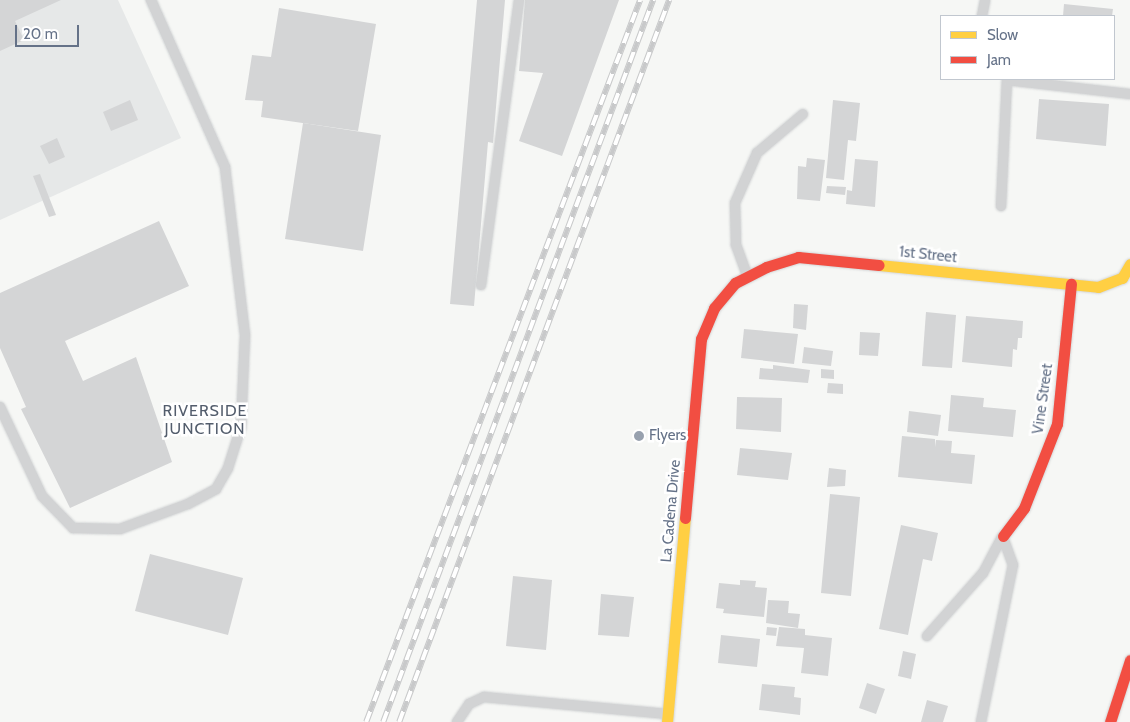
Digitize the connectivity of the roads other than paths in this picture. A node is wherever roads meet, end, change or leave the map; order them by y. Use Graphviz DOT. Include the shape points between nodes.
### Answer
graph roads {
  1 [pos="150,0"];
  2 [pos="519,0"];
  3 [pos="985,0"];
  4 [pos="982,15"];
  5 [pos="1007,80"];
  6 [pos="1015,80"];
  7 [pos="1130,94"];
  8 [pos="803,114"];
  9 [pos="1001,206"];
  10 [pos="1130,264"];
  11 [pos="748,276"];
  12 [pos="735,283"];
  13 [pos="1071,284"];
  14 [pos="481,285"];
  15 [pos="0,407"];
  16 [pos="1003,536"];
  17 [pos="927,636"];
  18 [pos="1130,660"];
  19 [pos="668,718"];
  20 [pos="457,722"];
  21 [pos="981,722"];
  22 [pos="1110,722"];
  1 -- 15 [label="lane" via="225,167 244,334 241,426 228,468 216,489 188,504 120,529 73,528 42,496"];
  2 -- 14 [label="lane"];
  3 -- 4 [label="lane"];
  5 -- 9 [label="lane"];
  6 -- 7 [label="lane"];
  8 -- 11 [label="lane" via="758,154 734,203 736,244"];
  10 -- 13 [label="main road, 1st Street" via="1122,278 1098,287"];
  11 -- 12 [label="main road, 1st Street"];
  11 -- 13 [label="main road, 1st Street" via="798,257"];
  12 -- 19 [label="main road, La Cadena Drive" via="714,308 701,339"];
  13 -- 16 [label="main road, Vine Street" via="1057,424 1024,508"];
  16 -- 17 [label="lane" via="983,573"];
  16 -- 21 [label="lane" via="1013,565"];
  18 -- 22 [label="main road"];
  19 -- 20 [label="lane" via="484,697 469,704"];
}
